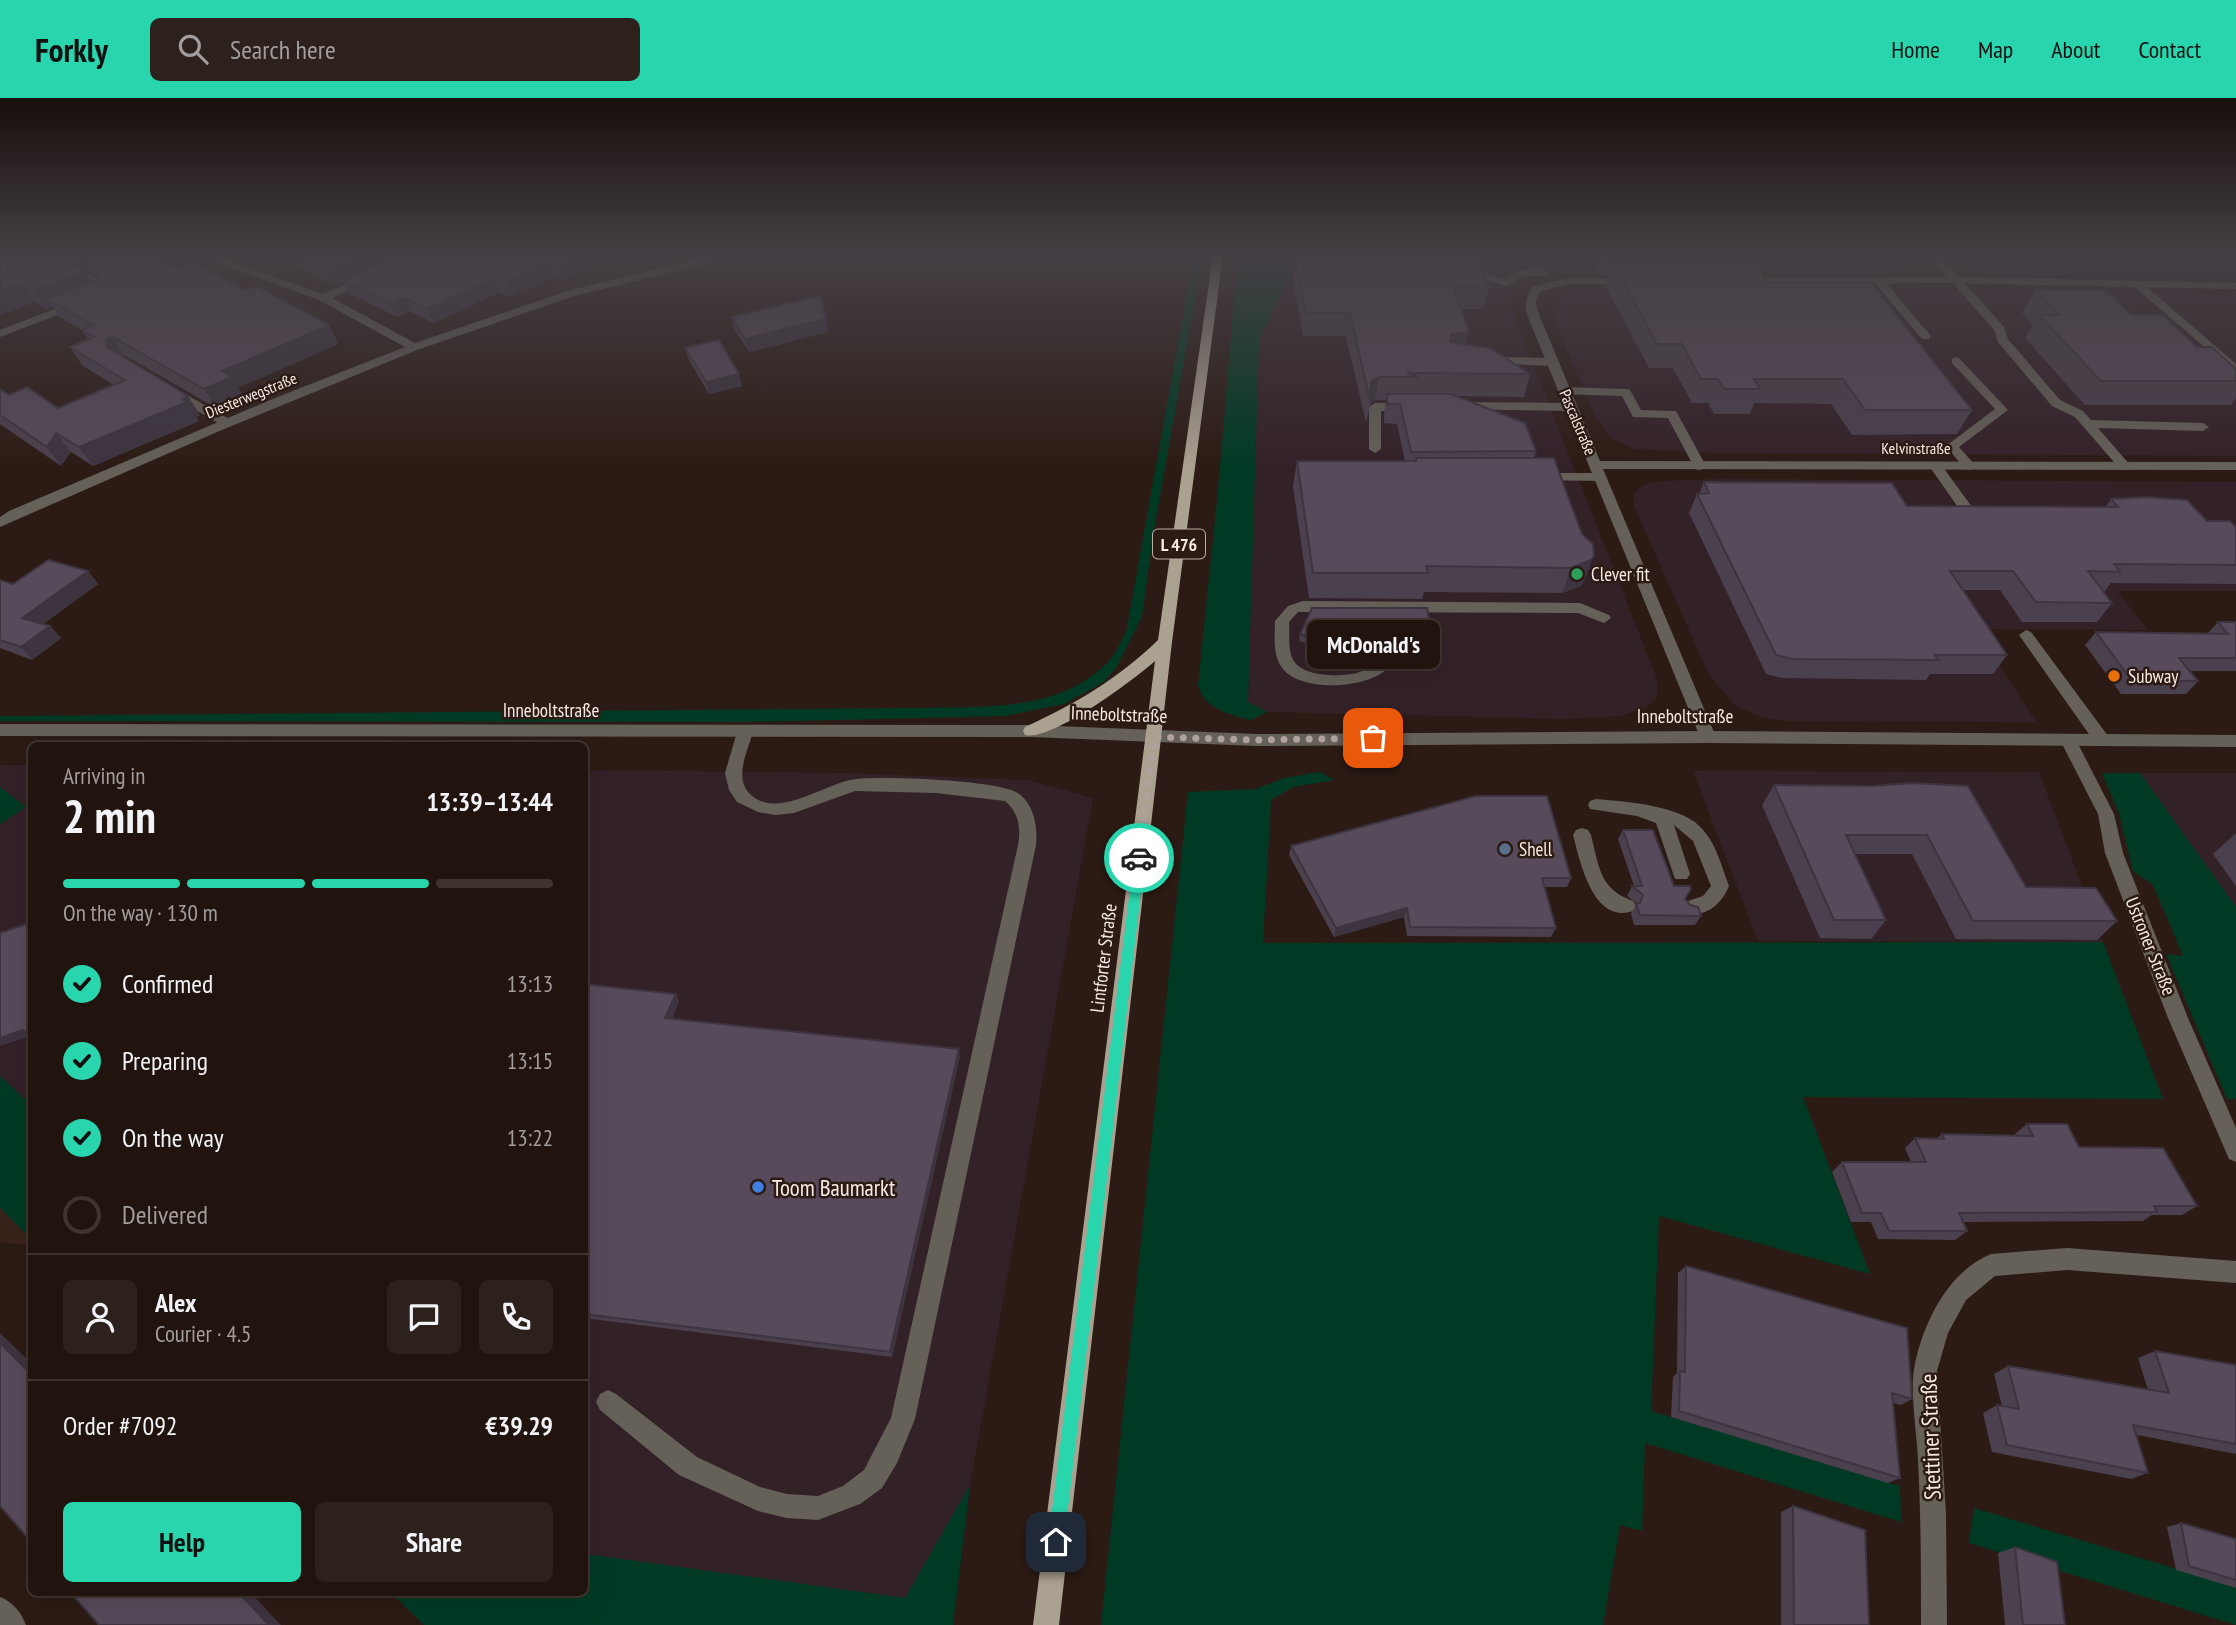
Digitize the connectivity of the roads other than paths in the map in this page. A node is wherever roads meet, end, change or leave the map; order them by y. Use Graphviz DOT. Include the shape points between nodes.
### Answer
graph roads {
  1 [pos="20,326"];
  2 [pos="374,326"];
  3 [pos="475,326"];
  4 [pos="1208,326"];
  5 [pos="1538,326"];
  6 [pos="1917,326"];
  7 [pos="1998,326"];
  8 [pos="2186,326"];
  9 [pos="0,334"];
  10 [pos="1926,337"];
  11 [pos="414,348"];
  12 [pos="1476,361"];
  13 [pos="1955,361"];
  14 [pos="1552,362"];
  15 [pos="2236,370"];
  16 [pos="159,382"];
  17 [pos="1564,391"];
  18 [pos="1441,406"];
  19 [pos="1415,407"];
  20 [pos="1571,407"];
  21 [pos="227,423"];
  22 [pos="2087,424"];
  23 [pos="2203,426"];
  24 [pos="1376,449"];
  25 [pos="1700,466"];
  26 [pos="1935,466"];
  27 [pos="1970,466"];
  28 [pos="2125,466"];
  29 [pos="2236,466"];
  30 [pos="1598,471"];
  31 [pos="1531,477"];
  32 [pos="7,512"];
  33 [pos="1975,522"];
  34 [pos="0,523"];
  35 [pos="1604,618"];
  36 [pos="2026,635"];
  37 [pos="1164,642"];
  38 [pos="1381,666"];
  39 [pos="0,730"];
  40 [pos="1031,731"];
  41 [pos="745,732"];
  42 [pos="1154,737"];
  43 [pos="1708,737"];
  44 [pos="2068,740"];
  45 [pos="2102,740"];
  46 [pos="2236,741"];
  47 [pos="1597,805"];
  48 [pos="1652,813"];
  49 [pos="1582,835"];
  50 [pos="1681,874"];
  51 [pos="1627,906"];
  52 [pos="1690,906"];
  53 [pos="2236,1152"];
  54 [pos="2236,1272"];
  55 [pos="608,1402"];
  56 [pos="0,1610"];
  57 [pos="13,1625"];
  58 [pos="1046,1625"];
  59 [pos="1934,1625"];
  1 -- 9 [label="street"];
  2 -- 11 [label="street"];
  3 -- 11 [label="street, Diesterwegstraße"];
  4 -- 37 [label="main road, Lintforter Straße / L 476"];
  5 -- 14 [label="street, Pascalstraße"];
  6 -- 10 [label="street"];
  7 -- 22 [label="street" via="2002,340 2056,403 2079,414"];
  8 -- 15 [label="street"];
  11 -- 21 [label="street, Diesterwegstraße"];
  12 -- 14 [label="street"];
  13 -- 27 [label="street" via="2002,410 1952,446"];
  14 -- 17 [label="street, Pascalstraße"];
  16 -- 21 [label="street"];
  17 -- 20 [label="street, Pascalstraße"];
  17 -- 25 [label="street" via="1626,393 1637,414 1672,414"];
  18 -- 20 [label="street"];
  19 -- 24 [label="street" via="1375,407"];
  20 -- 30 [label="street, Pascalstraße"];
  21 -- 32 [label="street, Diesterwegstraße"];
  22 -- 23 [label="street"];
  22 -- 28 [label="street"];
  25 -- 26 [label="street, Kelvinstraße"];
  25 -- 30 [label="street, Kelvinstraße"];
  26 -- 27 [label="street, Kelvinstraße"];
  26 -- 33 [label="street"];
  27 -- 28 [label="street, Kelvinstraße"];
  28 -- 29 [label="street, Kelvinstraße"];
  30 -- 31 [label="street, Kelvinstraße"];
  30 -- 43 [label="street, Pascalstraße"];
  32 -- 34 [label="street, Diesterwegstraße"];
  35 -- 38 [label="street" via="1580,608 1303,606 1282,621 1285,660 1302,674 1357,678"];
  36 -- 45 [label="street"];
  37 -- 40 [label="main road" via="1133,675 1107,693"];
  37 -- 42 [label="main road, Lintforter Straße / L 476"];
  39 -- 41 [label="street, Inneboltstraße"];
  40 -- 41 [label="street, Inneboltstraße"];
  40 -- 42 [label="street, Inneboltstraße"];
  41 -- 55 [label="street" via="733,773 743,797 754,804 785,808 855,785 982,790 1010,797 1023,812 1030,829 1027,845 903,1419 873,1479 818,1508 758,1499 688,1466"];
  42 -- 43 [label="street, Inneboltstraße"];
  42 -- 58 [label="main road, Lintforter Straße / L 476"];
  43 -- 44 [label="street, Inneboltstraße"];
  44 -- 45 [label="street, Inneboltstraße"];
  44 -- 53 [label="street, Ustroner Straße" via="2106,814 2114,853"];
  45 -- 46 [label="street, Inneboltstraße"];
  47 -- 48 [label="street"];
  48 -- 50 [label="street" via="1663,819"];
  48 -- 52 [label="street" via="1689,824 1699,832 1720,886 1710,902"];
  49 -- 51 [label="street" via="1604,898"];
  54 -- 59 [label="street, Stettiner Straße" via="2067,1259 1991,1265 1958,1292 1938,1329 1925,1371"];
  56 -- 57 [label="street"];
}
